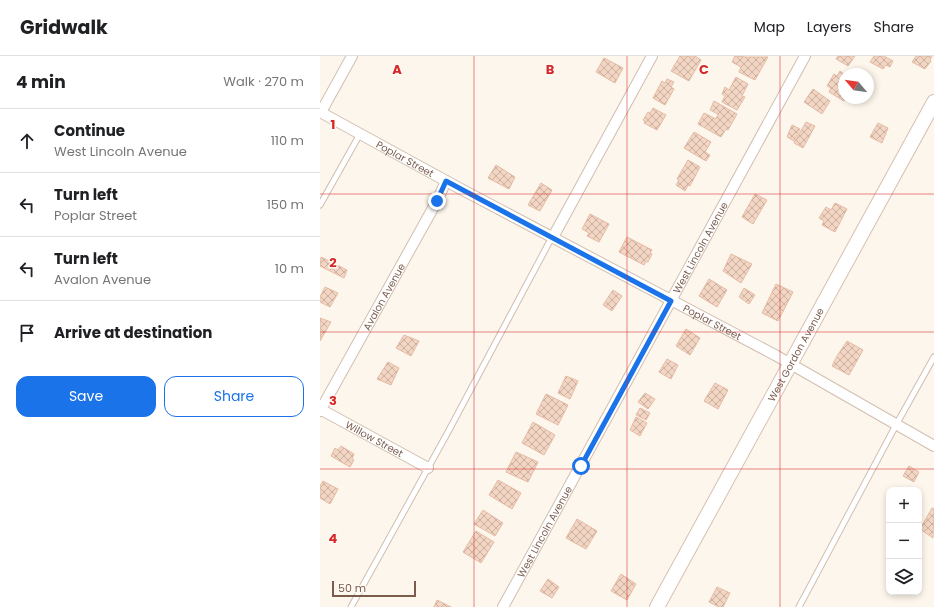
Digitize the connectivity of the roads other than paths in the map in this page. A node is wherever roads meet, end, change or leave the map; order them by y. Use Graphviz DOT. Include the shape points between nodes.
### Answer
graph roads {
  1 [pos="352,56"];
  2 [pos="652,56"];
  3 [pos="805,56"];
  4 [pos="934,102"];
  5 [pos="320,112"];
  6 [pos="360,134"];
  7 [pos="446,181"];
  8 [pos="320,205"];
  9 [pos="553,237"];
  10 [pos="671,301"];
  11 [pos="934,357"];
  12 [pos="791,364"];
  13 [pos="320,410"];
  14 [pos="896,425"];
  15 [pos="934,446"];
  16 [pos="428,468"];
  17 [pos="351,607"];
  18 [pos="503,607"];
  19 [pos="657,607"];
  20 [pos="799,607"];
  1 -- 5 [label="street"];
  2 -- 9 [label="street"];
  3 -- 10 [label="street, West Lincoln Avenue"];
  4 -- 12 [label="street, West Gordon Avenue"];
  5 -- 6 [label="street, Poplar Street"];
  6 -- 7 [label="street, Poplar Street"];
  6 -- 8 [label="lane"];
  7 -- 9 [label="street, Poplar Street"];
  7 -- 13 [label="street, Avalon Avenue"];
  9 -- 10 [label="street, Poplar Street"];
  9 -- 16 [label="lane"];
  10 -- 12 [label="street, Poplar Street"];
  10 -- 18 [label="street, West Lincoln Avenue"];
  11 -- 14 [label="lane"];
  12 -- 14 [label="street, Poplar Street"];
  12 -- 19 [label="street, West Gordon Avenue"];
  13 -- 16 [label="street, Willow Street"];
  14 -- 15 [label="street, Poplar Street"];
  14 -- 20 [label="lane"];
  16 -- 17 [label="lane"];
}
